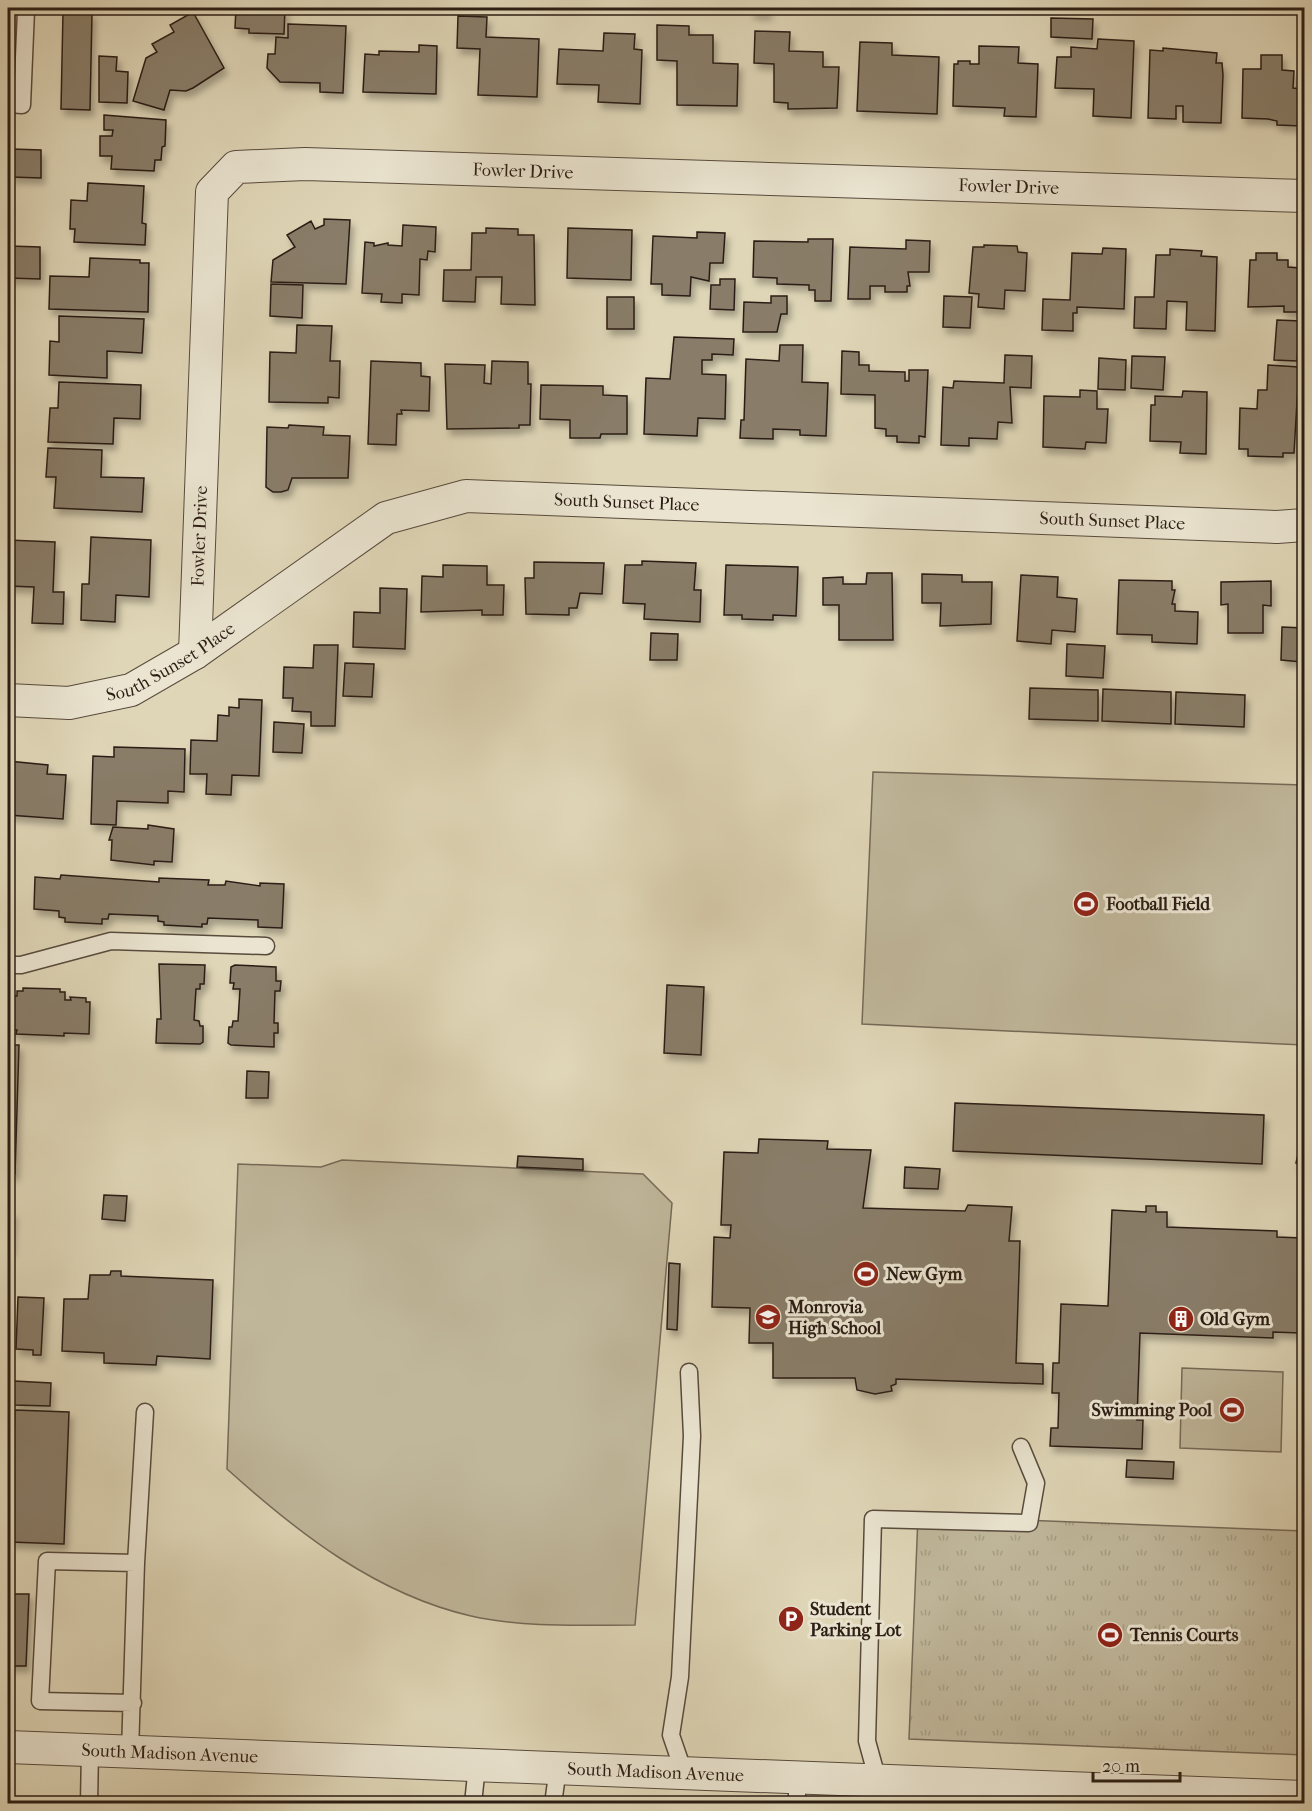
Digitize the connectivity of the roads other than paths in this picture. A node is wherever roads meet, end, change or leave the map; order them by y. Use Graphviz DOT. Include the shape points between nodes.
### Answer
graph roads {
  1 [pos="26,10"];
  2 [pos="8,104"];
  3 [pos="1305,196"];
  4 [pos="1305,525"];
  5 [pos="195,653"];
  6 [pos="8,700"];
  7 [pos="266,946"];
  8 [pos="8,965"];
  9 [pos="689,1372"];
  10 [pos="145,1412"];
  11 [pos="1021,1448"];
  12 [pos="135,1563"];
  13 [pos="132,1703"];
  14 [pos="8,1747"];
  15 [pos="90,1750"];
  16 [pos="130,1752"];
  17 [pos="477,1765"];
  18 [pos="558,1768"];
  19 [pos="684,1773"];
  20 [pos="878,1781"];
  21 [pos="797,1791"];
  22 [pos="964,1794"];
  23 [pos="1051,1795"];
  24 [pos="1305,1797"];
  25 [pos="88,1803"];
  26 [pos="473,1803"];
  27 [pos="553,1803"];
  1 -- 2 [label="lane" via="22,105"];
  3 -- 5 [label="street, Fowler Drive" via="317,165 236,167 212,192"];
  4 -- 5 [label="street, South Sunset Place" via="466,496 386,518"];
  5 -- 6 [label="street, South Sunset Place" via="131,690 69,703"];
  7 -- 8 [label="lane" via="111,941"];
  9 -- 19 [label="lane" via="693,1436 680,1677 671,1735"];
  10 -- 12 [label="lane"];
  11 -- 20 [label="lane" via="1036,1483 1029,1523 873,1519 867,1741"];
  12 -- 13 [label="lane"];
  12 -- 13 [label="lane" via="47,1561 40,1701"];
  13 -- 16 [label="lane"];
  14 -- 15 [label="street, South Madison Avenue"];
  15 -- 16 [label="street, South Madison Avenue"];
  15 -- 25 [label="lane"];
  16 -- 17 [label="street, South Madison Avenue"];
  17 -- 18 [label="street, South Madison Avenue"];
  17 -- 26 [label="lane"];
  18 -- 19 [label="street, South Madison Avenue"];
  18 -- 27 [label="lane"];
  19 -- 21 [label="street, South Madison Avenue"];
  20 -- 21 [label="street, South Madison Avenue"];
  20 -- 22 [label="street, South Madison Avenue"];
  22 -- 23 [label="street, South Madison Avenue"];
  23 -- 24 [label="street, South Madison Avenue"];
}
